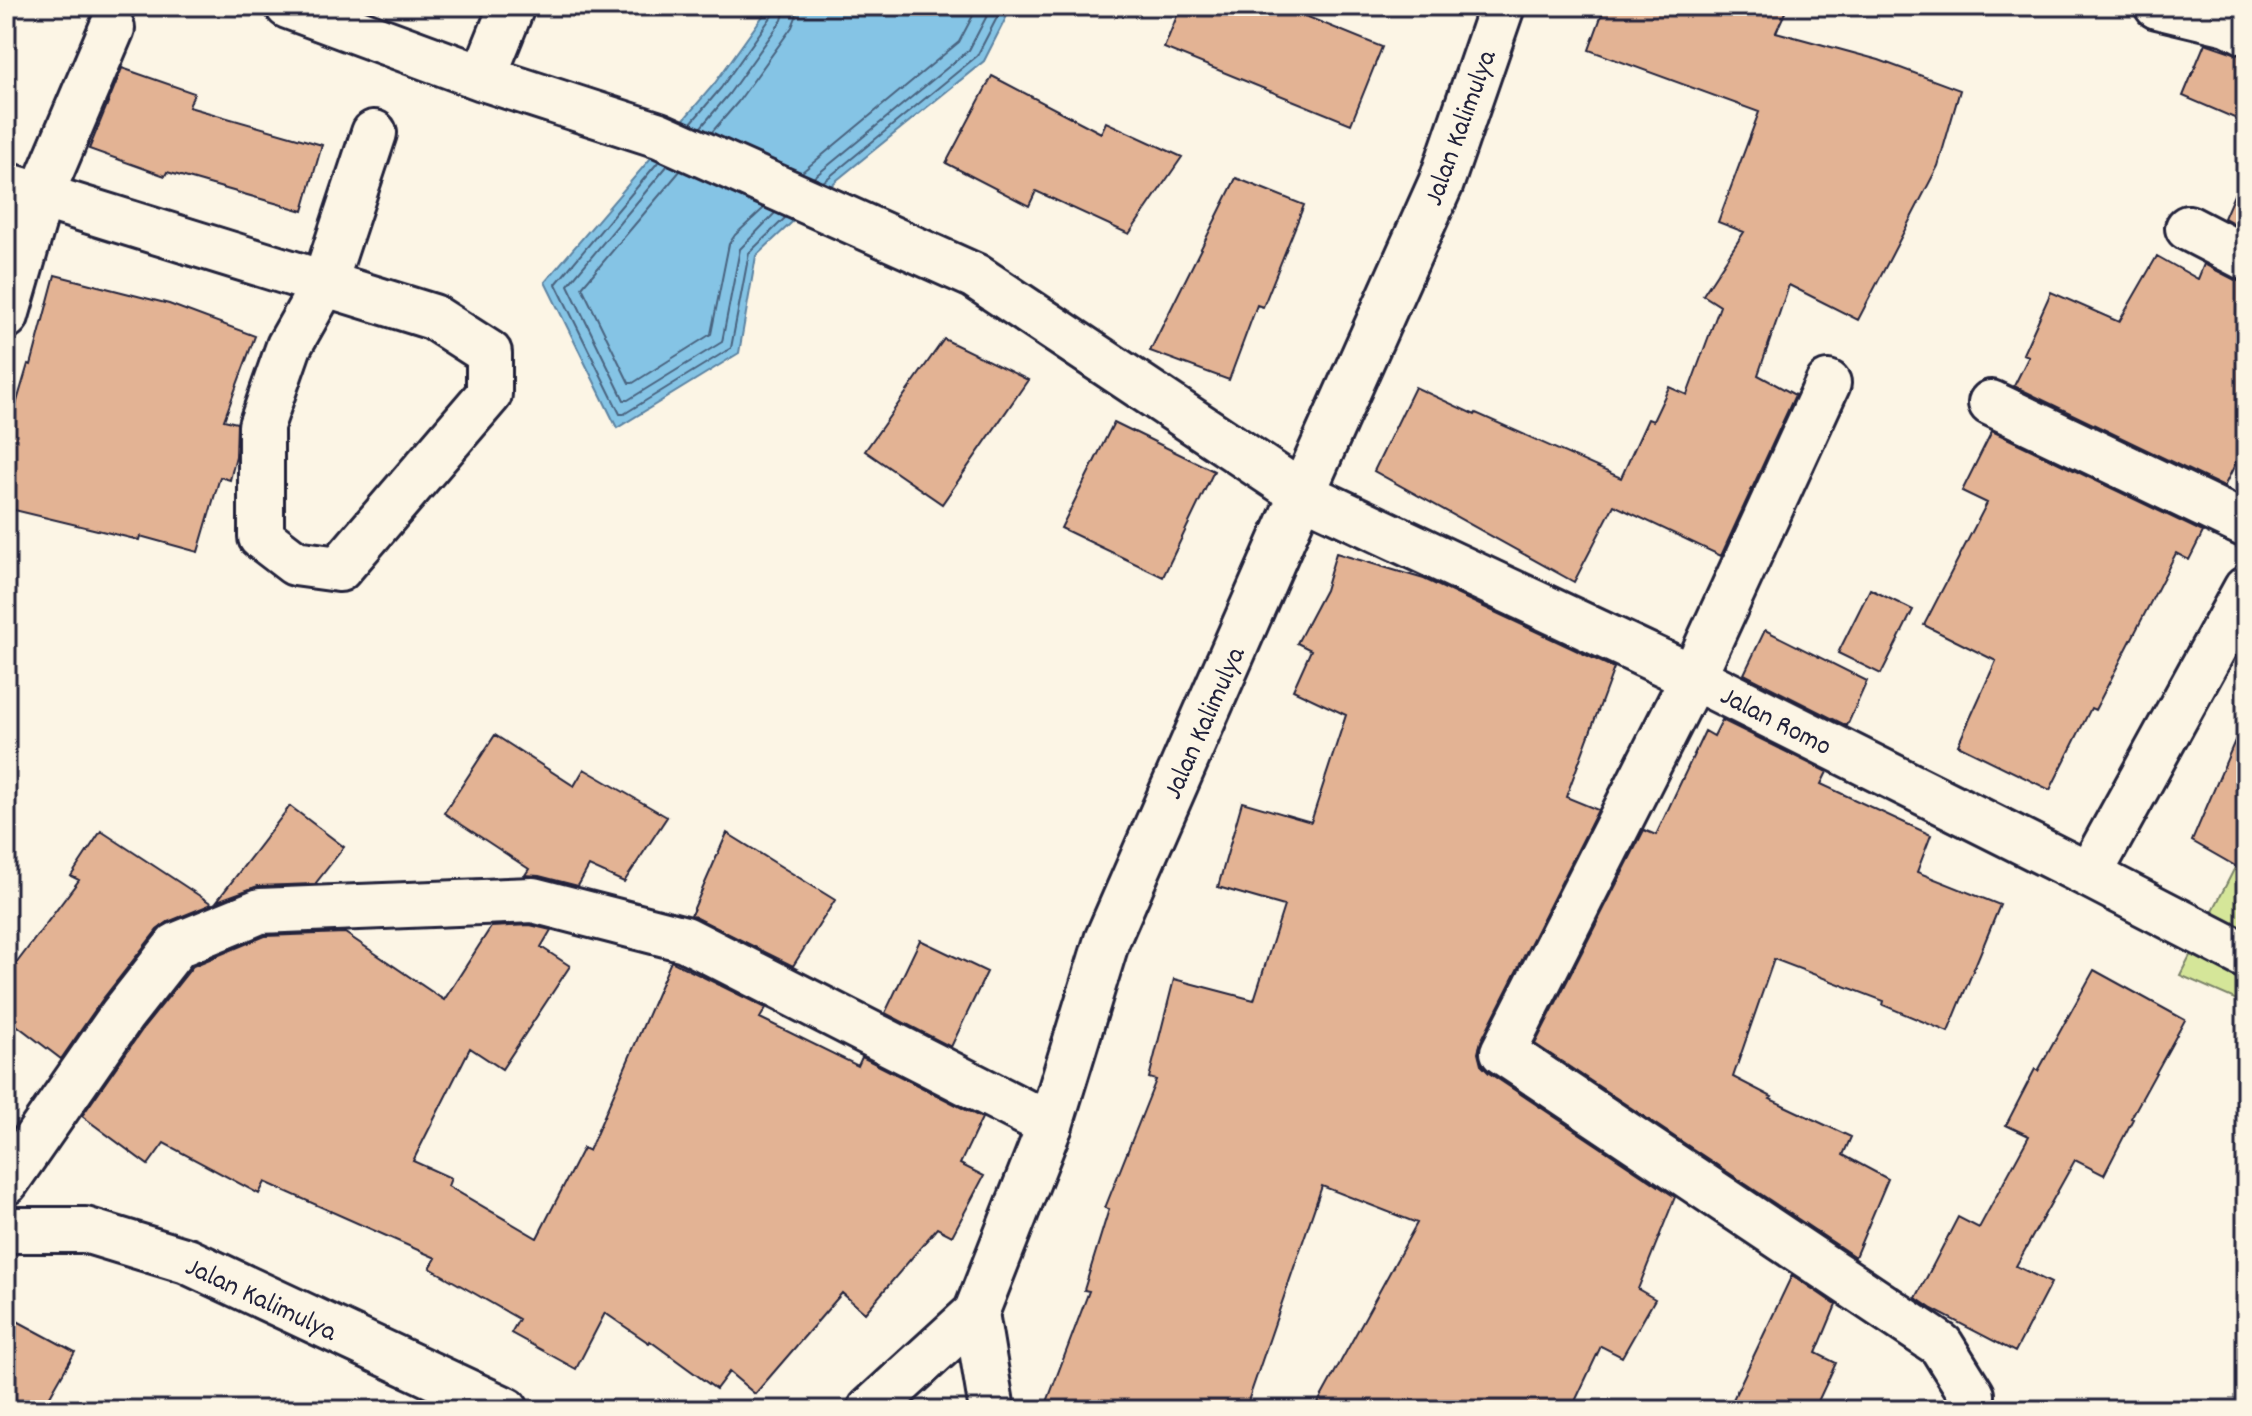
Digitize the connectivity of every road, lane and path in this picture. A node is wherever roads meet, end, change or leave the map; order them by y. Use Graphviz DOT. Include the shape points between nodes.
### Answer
graph roads {
  1 [pos="288,6"];
  2 [pos="512,6"];
  3 [pos="1502,6"];
  4 [pos="2157,6"];
  5 [pos="112,28"];
  6 [pos="2246,32"];
  7 [pos="483,78"];
  8 [pos="374,133"];
  9 [pos="24,190"];
  10 [pos="2188,228"];
  11 [pos="2246,258"];
  12 [pos="324,284"];
  13 [pos="6,316"];
  14 [pos="1828,383"];
  15 [pos="1991,403"];
  16 [pos="1302,494"];
  17 [pos="2246,525"];
  18 [pos="2246,589"];
  19 [pos="1693,677"];
  20 [pos="2089,875"];
  21 [pos="2246,956"];
  22 [pos="1050,1125"];
  23 [pos="6,1182"];
  24 [pos="6,1230"];
  25 [pos="976,1313"];
  26 [pos="506,1410"];
  27 [pos="870,1410"];
  28 [pos="992,1410"];
  29 [pos="1969,1410"];
  1 -- 7 [label="street, Jalan Romo"];
  2 -- 7 [label="street"];
  3 -- 16 [label="street, Jalan Kalimulya" via="1441,183"];
  4 -- 6 [label="street"];
  5 -- 9 [label="street"];
  7 -- 16 [label="street, Jalan Romo" via="659,135 975,276"];
  8 -- 12 [label="street"];
  9 -- 12 [label="street"];
  9 -- 13 [label="street"];
  10 -- 11 [label="street"];
  12 -- 12 [label="street" via="433,317 489,353 489,394 339,569 295,563 261,537 261,426 289,346"];
  14 -- 19 [label="street"];
  15 -- 17 [label="street"];
  16 -- 19 [label="street, Jalan Romo"];
  16 -- 22 [label="street, Jalan Kalimulya" via="1107,940"];
  18 -- 20 [label="street"];
  19 -- 20 [label="street, Jalan Romo"];
  19 -- 29 [label="street" via="1503,1052 1941,1345 1972,1395"];
  20 -- 21 [label="street, Jalan Romo"];
  22 -- 23 [label="street" via="685,939 533,900 260,911 177,945"];
  22 -- 25 [label="street, Jalan Kalimulya"];
  24 -- 26 [label="street, Jalan Kalimulya" via="85,1230 187,1261"];
  25 -- 27 [label="street, Jalan Kalimulya"];
  25 -- 28 [label="street"];
}
